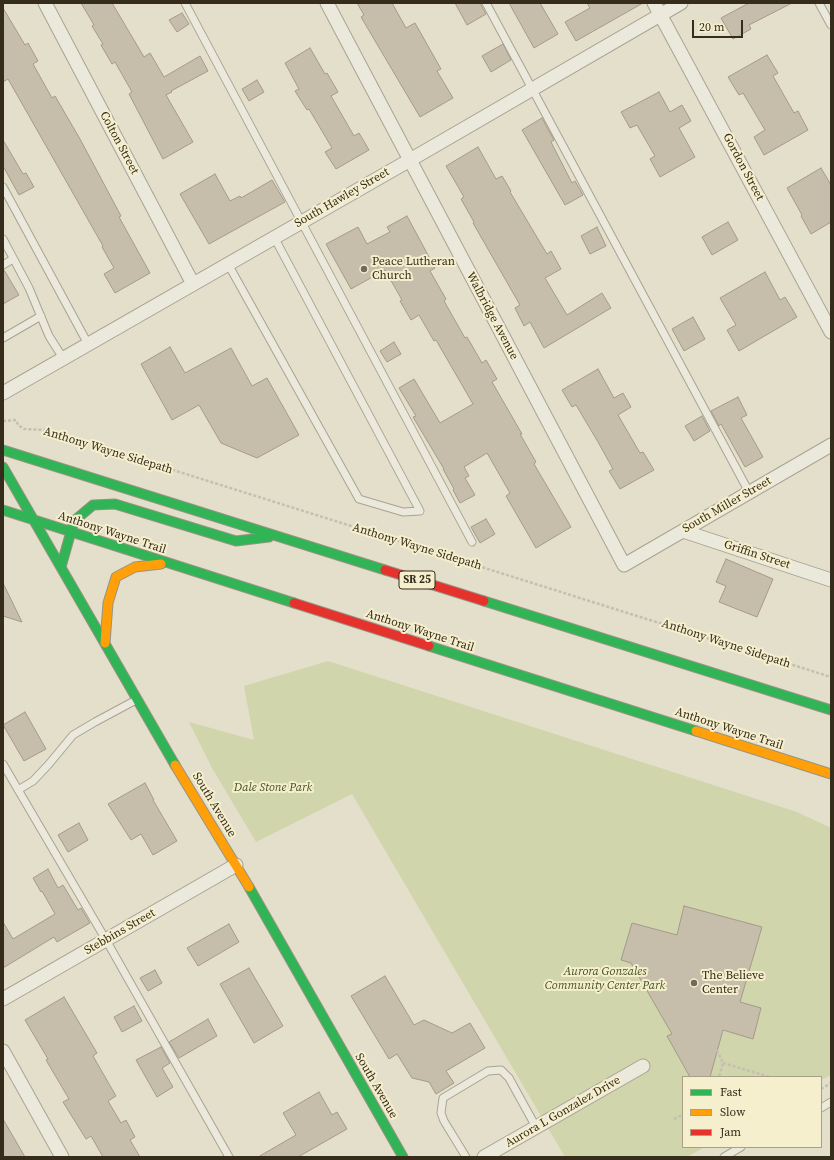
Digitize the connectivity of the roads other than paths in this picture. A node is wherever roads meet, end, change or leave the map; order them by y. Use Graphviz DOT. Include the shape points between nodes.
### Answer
graph roads {
  1 [pos="45,3"];
  2 [pos="185,3"];
  3 [pos="327,3"];
  4 [pos="486,3"];
  5 [pos="681,3"];
  6 [pos="819,3"];
  7 [pos="657,9"];
  8 [pos="831,26"];
  9 [pos="532,90"];
  10 [pos="410,160"];
  11 [pos="3,187"];
  12 [pos="301,222"];
  13 [pos="274,237"];
  14 [pos="3,239"];
  15 [pos="13,259"];
  16 [pos="228,264"];
  17 [pos="3,265"];
  18 [pos="193,284"];
  19 [pos="41,316"];
  20 [pos="831,332"];
  21 [pos="3,338"];
  22 [pos="88,344"];
  23 [pos="63,358"];
  24 [pos="3,392"];
  25 [pos="831,446"];
  26 [pos="3,450"];
  27 [pos="3,467"];
  28 [pos="749,492"];
  29 [pos="3,510"];
  30 [pos="35,521"];
  31 [pos="683,531"];
  32 [pos="70,532"];
  33 [pos="276,536"];
  34 [pos="472,542"];
  35 [pos="167,563"];
  36 [pos="624,565"];
  37 [pos="61,567"];
  38 [pos="831,580"];
  39 [pos="105,643"];
  40 [pos="138,699"];
  41 [pos="831,710"];
  42 [pos="3,764"];
  43 [pos="831,774"];
  44 [pos="18,790"];
  45 [pos="236,865"];
  46 [pos="106,940"];
  47 [pos="3,999"];
  48 [pos="3,1051"];
  49 [pos="643,1066"];
  50 [pos="831,1102"];
  51 [pos="822,1107"];
  52 [pos="536,1127"];
  53 [pos="739,1148"];
  54 [pos="62,1157"];
  55 [pos="229,1157"];
  56 [pos="403,1157"];
  57 [pos="466,1157"];
  58 [pos="484,1157"];
  59 [pos="724,1157"];
  1 -- 18 [label="street, Colton Street"];
  2 -- 12 [label="lane"];
  3 -- 10 [label="street, Walbridge Avenue"];
  4 -- 9 [label="lane"];
  5 -- 7 [label="street, South Hawley Street"];
  6 -- 8 [label="lane"];
  7 -- 9 [label="street, South Hawley Street"];
  7 -- 20 [label="street, Gordon Street"];
  9 -- 10 [label="street, South Hawley Street"];
  9 -- 28 [label="lane"];
  10 -- 12 [label="street, South Hawley Street"];
  10 -- 36 [label="street, Walbridge Avenue"];
  11 -- 22 [label="lane"];
  12 -- 13 [label="street, South Hawley Street"];
  12 -- 34 [label="lane"];
  13 -- 16 [label="street, South Hawley Street"];
  13 -- 16 [label="lane" via="420,511 403,512 359,498"];
  14 -- 15 [label="lane"];
  15 -- 17 [label="lane"];
  15 -- 19 [label="lane"];
  16 -- 18 [label="street, South Hawley Street"];
  18 -- 22 [label="street, South Hawley Street"];
  19 -- 21 [label="lane"];
  19 -- 23 [label="lane" via="49,336"];
  22 -- 23 [label="street, South Hawley Street"];
  23 -- 24 [label="street, South Hawley Street"];
  25 -- 28 [label="street, South Miller Street"];
  26 -- 33 [label="main road, SR 25"];
  27 -- 30 [label="main road, South Avenue"];
  28 -- 31 [label="street, South Miller Street"];
  29 -- 30 [label="main road, Anthony Wayne Trail"];
  30 -- 32 [label="main road, Anthony Wayne Trail"];
  30 -- 37 [label="main road, South Avenue"];
  31 -- 36 [label="street, South Miller Street"];
  31 -- 38 [label="street, Griffin Street"];
  32 -- 33 [label="main road" via="74,521 93,505 115,504 236,541"];
  32 -- 35 [label="main road, Anthony Wayne Trail"];
  32 -- 37 [label="main road"];
  33 -- 41 [label="main road, SR 25"];
  35 -- 39 [label="main road" via="135,567 116,577 108,603"];
  35 -- 43 [label="main road, Anthony Wayne Trail"];
  37 -- 39 [label="main road, South Avenue"];
  39 -- 40 [label="main road, South Avenue"];
  40 -- 44 [label="lane" via="73,735 33,781"];
  40 -- 45 [label="main road, South Avenue"];
  42 -- 44 [label="lane"];
  44 -- 46 [label="lane"];
  45 -- 46 [label="street, Stebbins Street"];
  45 -- 56 [label="main road, South Avenue"];
  46 -- 47 [label="street, Stebbins Street"];
  46 -- 55 [label="lane"];
  48 -- 54 [label="street"];
  49 -- 52 [label="street, Aurora L Gonzalez Drive"];
  50 -- 51 [label="lane"];
  52 -- 57 [label="lane" via="509,1078 501,1070 488,1071 443,1098 441,1112"];
  52 -- 58 [label="street, Aurora L Gonzalez Drive"];
  53 -- 59 [label="lane"];
}
